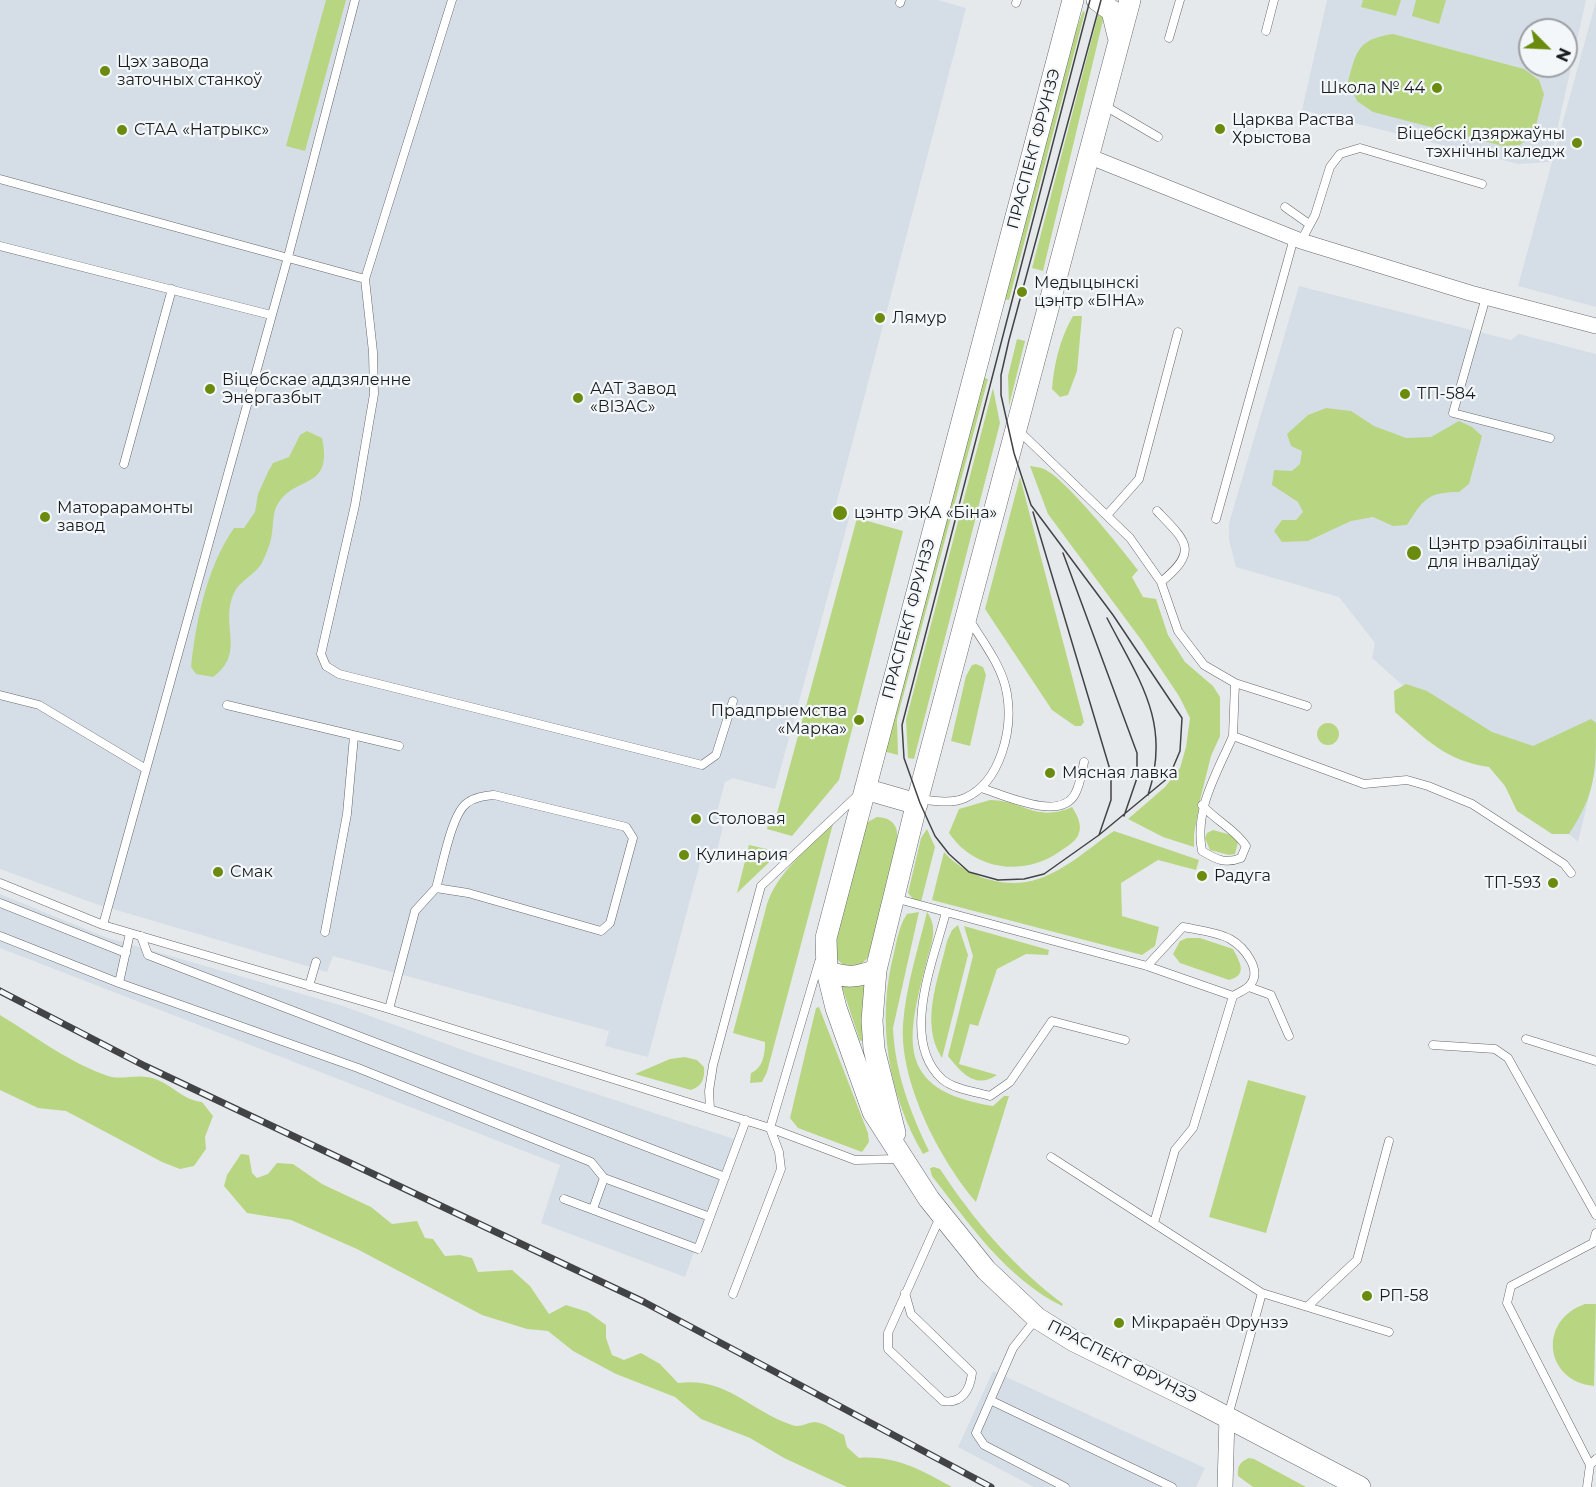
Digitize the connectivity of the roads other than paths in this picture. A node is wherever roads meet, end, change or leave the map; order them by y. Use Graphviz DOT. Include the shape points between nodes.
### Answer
graph roads {
  1 [pos="356,0"];
  2 [pos="452,0"];
  3 [pos="1097,0"];
  4 [pos="1130,0"];
  5 [pos="1180,0"];
  6 [pos="1274,0"];
  7 [pos="1076,4"];
  8 [pos="1266,31"];
  9 [pos="1169,38"];
  10 [pos="1119,43"];
  11 [pos="1102,104"];
  12 [pos="1158,137"];
  13 [pos="1088,156"];
  14 [pos="0,179"];
  15 [pos="1482,184"];
  16 [pos="1285,207"];
  17 [pos="1309,224"];
  18 [pos="1298,239"];
  19 [pos="0,246"];
  20 [pos="288,257"];
  21 [pos="365,279"];
  22 [pos="172,288"];
  23 [pos="1486,297"];
  24 [pos="271,315"];
  25 [pos="1596,326"];
  26 [pos="1178,332"];
  27 [pos="1017,430"];
  28 [pos="1550,438"];
  29 [pos="124,464"];
  30 [pos="1157,511"];
  31 [pos="1108,514"];
  32 [pos="1216,519"];
  33 [pos="1161,582"];
  34 [pos="967,615"];
  35 [pos="1235,683"];
  36 [pos="0,695"];
  37 [pos="733,701"];
  38 [pos="227,705"];
  39 [pos="1307,706"];
  40 [pos="354,736"];
  41 [pos="1233,736"];
  42 [pos="399,746"];
  43 [pos="1084,762"];
  44 [pos="146,769"];
  45 [pos="981,788"];
  46 [pos="865,789"];
  47 [pos="917,801"];
  48 [pos="1202,805"];
  49 [pos="1571,873"];
  50 [pos="0,883"];
  51 [pos="436,888"];
  52 [pos="893,898"];
  53 [pos="0,903"];
  54 [pos="946,912"];
  55 [pos="103,925"];
  56 [pos="325,932"];
  57 [pos="130,933"];
  58 [pos="0,936"];
  59 [pos="141,936"];
  60 [pos="826,938"];
  61 [pos="126,952"];
  62 [pos="316,962"];
  63 [pos="1147,966"];
  64 [pos="876,970"];
  65 [pos="827,971"];
  66 [pos="119,983"];
  67 [pos="309,986"];
  68 [pos="1249,987"];
  69 [pos="1233,996"];
  70 [pos="389,1009"];
  71 [pos="1289,1036"];
  72 [pos="1526,1039"];
  73 [pos="1125,1040"];
  74 [pos="1433,1045"];
  75 [pos="1596,1061"];
  76 [pos="710,1109"];
  77 [pos="746,1120"];
  78 [pos="770,1128"];
  79 [pos="1389,1141"];
  80 [pos="1051,1157"];
  81 [pos="904,1160"];
  82 [pos="725,1177"];
  83 [pos="604,1178"];
  84 [pos="564,1199"];
  85 [pos="593,1209"];
  86 [pos="941,1215"];
  87 [pos="1596,1215"];
  88 [pos="710,1217"];
  89 [pos="1155,1223"];
  90 [pos="1596,1233"];
  91 [pos="905,1293"];
  92 [pos="1262,1293"];
  93 [pos="734,1294"];
  94 [pos="1309,1305"];
  95 [pos="1037,1318"];
  96 [pos="1389,1332"];
  97 [pos="992,1401"];
  98 [pos="1227,1417"];
  99 [pos="1593,1462"];
  100 [pos="1065,1487"];
  101 [pos="1173,1487"];
  102 [pos="1225,1487"];
  103 [pos="1360,1487"];
  104 [pos="1587,1487"];
  1 -- 20 [label="lane"];
  2 -- 21 [label="lane"];
  3 -- 10 [label="main road" via="1112,11"];
  4 -- 10 [label="main road, ПРАСПЕКТ ФРУНЗЭ"];
  5 -- 9 [label="lane"];
  6 -- 8 [label="lane"];
  7 -- 46 [label="main road, ПРАСПЕКТ ФРУНЗЭ"];
  10 -- 11 [label="main road, ПРАСПЕКТ ФРУНЗЭ"];
  11 -- 12 [label="lane"];
  11 -- 13 [label="main road, ПРАСПЕКТ ФРУНЗЭ"];
  13 -- 18 [label="street"];
  13 -- 27 [label="main road, ПРАСПЕКТ ФРУНЗЭ"];
  14 -- 20 [label="lane"];
  15 -- 17 [label="lane" via="1360,148 1340,154 1329,167"];
  16 -- 17 [label="lane"];
  17 -- 18 [label="lane"];
  18 -- 23 [label="street"];
  18 -- 32 [label="lane"];
  19 -- 22 [label="lane"];
  20 -- 21 [label="lane"];
  20 -- 24 [label="lane"];
  21 -- 37 [label="lane" via="374,393 355,505 321,654 326,666 339,674 702,765 716,755"];
  22 -- 24 [label="lane"];
  22 -- 29 [label="lane"];
  23 -- 25 [label="street"];
  23 -- 28 [label="lane" via="1453,413"];
  24 -- 44 [label="lane"];
  26 -- 31 [label="lane" via="1139,479"];
  27 -- 31 [label="lane"];
  27 -- 34 [label="main road, ПРАСПЕКТ ФРУНЗЭ"];
  30 -- 33 [label="lane" via="1185,546 1183,561"];
  31 -- 33 [label="lane"];
  33 -- 35 [label="lane" via="1178,631 1204,665"];
  34 -- 45 [label="lane" via="992,654 1007,692 1010,725 999,760"];
  34 -- 47 [label="main road, ПРАСПЕКТ ФРУНЗЭ"];
  35 -- 39 [label="lane"];
  35 -- 41 [label="lane"];
  36 -- 44 [label="lane" via="39,705"];
  38 -- 40 [label="lane"];
  40 -- 42 [label="lane"];
  40 -- 56 [label="lane" via="347,814"];
  41 -- 48 [label="lane"];
  41 -- 49 [label="lane" via="1364,784 1407,780 1472,804 1564,864"];
  43 -- 45 [label="lane" via="1075,795 1065,804 1049,808"];
  44 -- 55 [label="lane"];
  45 -- 47 [label="lane" via="954,801"];
  46 -- 47 [label="main road"];
  46 -- 60 [label="main road, ПРАСПЕКТ ФРУНЗЭ"];
  46 -- 76 [label="lane" via="761,886 713,1065"];
  47 -- 52 [label="main road, ПРАСПЕКТ ФРУНЗЭ"];
  48 -- 48 [label="lane" via="1202,851 1228,863 1241,858 1246,846 1240,836"];
  50 -- 55 [label="lane"];
  51 -- 51 [label="lane" via="468,893 601,931 610,923 633,838 626,827 494,795 480,797 465,804 456,818"];
  51 -- 70 [label="lane" via="415,911"];
  52 -- 54 [label="lane"];
  52 -- 64 [label="main road, ПРАСПЕКТ ФРУНЗЭ"];
  53 -- 61 [label="lane"];
  54 -- 63 [label="lane"];
  54 -- 73 [label="lane" via="920,1026 923,1050 942,1080 990,1096 1010,1082 1052,1021"];
  55 -- 57 [label="lane"];
  57 -- 59 [label="lane"];
  57 -- 61 [label="lane"];
  58 -- 66 [label="lane"];
  59 -- 67 [label="lane"];
  59 -- 82 [label="lane" via="148,954"];
  60 -- 65 [label="main road, ПРАСПЕКТ ФРУНЗЭ"];
  60 -- 78 [label="lane"];
  61 -- 66 [label="lane"];
  62 -- 67 [label="lane"];
  63 -- 68 [label="lane" via="1183,927 1229,939 1243,949 1253,964 1254,977"];
  63 -- 69 [label="lane"];
  64 -- 65 [label="main road" via="858,977 841,977"];
  64 -- 81 [label="main road, ПРАСПЕКТ ФРУНЗЭ" via="874,1049"];
  65 -- 81 [label="main road, ПРАСПЕКТ ФРУНЗЭ" via="846,1040 873,1113"];
  66 -- 83 [label="lane" via="402,1086 591,1162"];
  67 -- 70 [label="lane"];
  68 -- 69 [label="lane"];
  68 -- 71 [label="lane" via="1271,994"];
  69 -- 89 [label="lane" via="1193,1128 1175,1150"];
  70 -- 76 [label="lane"];
  72 -- 75 [label="lane"];
  74 -- 87 [label="lane" via="1495,1049 1508,1058"];
  76 -- 77 [label="lane"];
  77 -- 78 [label="lane"];
  77 -- 82 [label="lane"];
  78 -- 81 [label="lane" via="855,1160"];
  78 -- 93 [label="lane" via="781,1169"];
  79 -- 94 [label="lane" via="1357,1260"];
  80 -- 89 [label="lane"];
  81 -- 86 [label="main road, ПРАСПЕКТ ФРУНЗЭ"];
  82 -- 88 [label="lane"];
  83 -- 85 [label="lane"];
  83 -- 88 [label="lane"];
  84 -- 85 [label="lane"];
  85 -- 88 [label="lane" via="698,1249"];
  86 -- 91 [label="lane"];
  86 -- 95 [label="main road, ПРАСПЕКТ ФРУНЗЭ" via="986,1270"];
  89 -- 92 [label="lane"];
  90 -- 99 [label="lane" via="1593,1243 1511,1286 1507,1303"];
  91 -- 91 [label="lane" via="888,1333 888,1349 943,1401 962,1398 971,1386 972,1373 911,1314"];
  92 -- 94 [label="lane"];
  92 -- 98 [label="lane"];
  94 -- 96 [label="lane"];
  95 -- 97 [label="lane" via="1013,1348"];
  95 -- 98 [label="main road, ПРАСПЕКТ ФРУНЗЭ" via="1074,1341"];
  97 -- 100 [label="lane" via="976,1433 984,1445"];
  97 -- 101 [label="lane"];
  98 -- 102 [label="street"];
  98 -- 103 [label="main road, ПРАСПЕКТ ФРУНЗЭ"];
  99 -- 104 [label="lane"];
}
